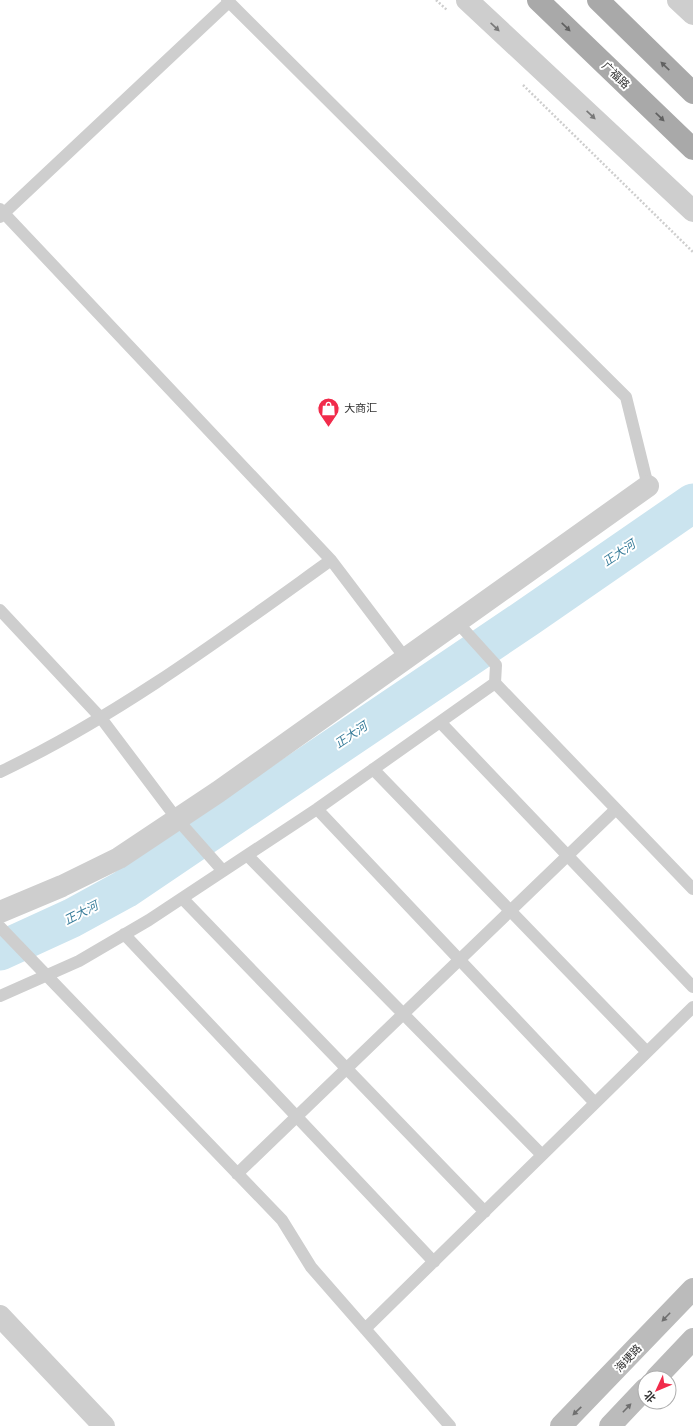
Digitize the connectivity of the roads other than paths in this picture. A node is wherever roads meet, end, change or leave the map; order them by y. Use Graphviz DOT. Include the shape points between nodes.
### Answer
graph roads {
  1 [pos="467,0"];
  2 [pos="538,0"];
  3 [pos="598,0"];
  4 [pos="678,0"];
  5 [pos="228,1"];
  6 [pos="693,14"];
  7 [pos="693,93"];
  8 [pos="693,149"];
  9 [pos="693,211"];
  10 [pos="1,213"];
  11 [pos="648,486"];
  12 [pos="331,560"];
  13 [pos="0,610"];
  14 [pos="457,622"];
  15 [pos="406,659"];
  16 [pos="495,683"];
  17 [pos="101,718"];
  18 [pos="440,722"];
  19 [pos="374,769"];
  20 [pos="0,772"];
  21 [pos="317,809"];
  22 [pos="616,809"];
  23 [pos="177,819"];
  24 [pos="247,855"];
  25 [pos="568,855"];
  26 [pos="223,871"];
  27 [pos="693,889"];
  28 [pos="182,898"];
  29 [pos="511,910"];
  30 [pos="0,912"];
  31 [pos="0,927"];
  32 [pos="124,934"];
  33 [pos="459,960"];
  34 [pos="46,976"];
  35 [pos="693,987"];
  36 [pos="0,996"];
  37 [pos="693,1007"];
  38 [pos="403,1014"];
  39 [pos="647,1052"];
  40 [pos="346,1068"];
  41 [pos="595,1103"];
  42 [pos="296,1116"];
  43 [pos="542,1155"];
  44 [pos="237,1174"];
  45 [pos="484,1212"];
  46 [pos="434,1262"];
  47 [pos="693,1289"];
  48 [pos="0,1316"];
  49 [pos="364,1329"];
  50 [pos="693,1340"];
  51 [pos="664,1370"];
  52 [pos="637,1397"];
  53 [pos="104,1426"];
  54 [pos="450,1426"];
  55 [pos="561,1426"];
  56 [pos="610,1426"];
  1 -- 9 [label="street, one-way"];
  2 -- 8 [label="main road, 广福路, one-way"];
  7 -- 3 [label="main road, one-way"];
  4 -- 6 [label="street"];
  5 -- 10 [label="lane"];
  5 -- 11 [label="lane" via="626,397"];
  10 -- 12 [label="lane"];
  11 -- 14 [label="street"];
  12 -- 15 [label="lane"];
  12 -- 17 [label="lane" via="217,641"];
  13 -- 17 [label="lane"];
  14 -- 15 [label="street"];
  14 -- 16 [label="lane" via="496,665"];
  15 -- 23 [label="street"];
  16 -- 18 [label="lane"];
  16 -- 22 [label="lane"];
  17 -- 20 [label="lane"];
  17 -- 23 [label="lane"];
  18 -- 19 [label="lane"];
  18 -- 25 [label="lane"];
  19 -- 21 [label="lane"];
  19 -- 29 [label="lane"];
  21 -- 24 [label="lane"];
  21 -- 33 [label="lane"];
  22 -- 25 [label="lane"];
  22 -- 27 [label="lane"];
  23 -- 26 [label="lane"];
  23 -- 30 [label="street" via="119,858"];
  24 -- 26 [label="lane"];
  24 -- 38 [label="lane"];
  25 -- 29 [label="lane"];
  25 -- 35 [label="lane"];
  26 -- 28 [label="lane"];
  28 -- 32 [label="lane"];
  28 -- 40 [label="lane"];
  29 -- 33 [label="lane"];
  29 -- 39 [label="lane"];
  31 -- 34 [label="lane"];
  32 -- 34 [label="lane" via="79,961"];
  32 -- 42 [label="lane"];
  33 -- 38 [label="lane"];
  33 -- 41 [label="lane"];
  34 -- 36 [label="lane"];
  34 -- 44 [label="lane"];
  37 -- 39 [label="lane"];
  38 -- 40 [label="lane"];
  38 -- 43 [label="lane"];
  39 -- 41 [label="lane"];
  40 -- 42 [label="lane"];
  40 -- 45 [label="lane"];
  41 -- 43 [label="lane"];
  42 -- 44 [label="lane"];
  42 -- 46 [label="lane"];
  43 -- 45 [label="lane"];
  44 -- 49 [label="lane" via="282,1220 311,1267"];
  45 -- 46 [label="lane"];
  46 -- 49 [label="lane"];
  47 -- 55 [label="main road, 海埂路, one-way"];
  48 -- 53 [label="street"];
  49 -- 54 [label="lane"];
  50 -- 51 [label="main road"];
  56 -- 52 [label="main road, one-way"];
}
